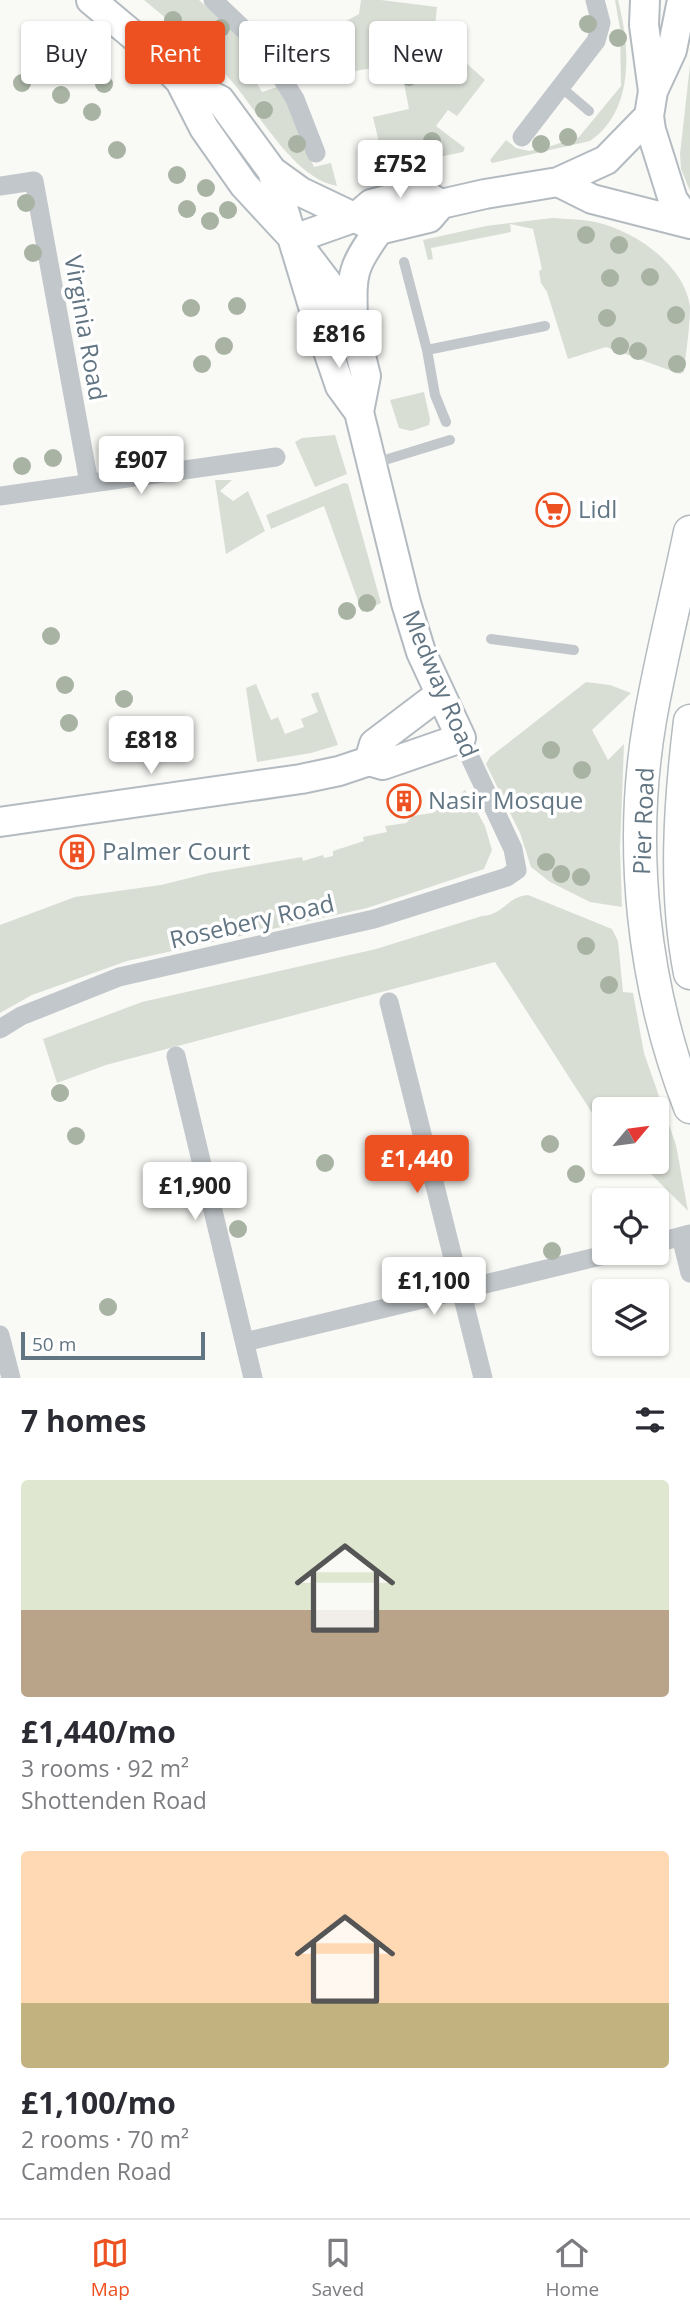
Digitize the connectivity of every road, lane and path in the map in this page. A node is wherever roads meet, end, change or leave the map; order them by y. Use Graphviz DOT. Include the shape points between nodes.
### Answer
graph roads {
  1 [pos="92,0"];
  2 [pos="213,0"];
  3 [pos="595,0"];
  4 [pos="682,0"];
  5 [pos="642,8"];
  6 [pos="125,28"];
  7 [pos="182,84"];
  8 [pos="186,84"];
  9 [pos="562,88"];
  10 [pos="651,104"];
  11 [pos="589,111"];
  12 [pos="522,138"];
  13 [pos="316,153"];
  14 [pos="272,171"];
  15 [pos="558,182"];
  16 [pos="0,186"];
  17 [pos="690,223"];
  18 [pos="367,224"];
  19 [pos="294,239"];
  20 [pos="404,262"];
  21 [pos="353,325"];
  22 [pos="545,326"];
  23 [pos="427,351"];
  24 [pos="359,412"];
  25 [pos="446,422"];
  26 [pos="450,440"];
  27 [pos="276,457"];
  28 [pos="372,464"];
  29 [pos="89,483"];
  30 [pos="0,496"];
  31 [pos="690,532"];
  32 [pos="491,639"];
  33 [pos="574,650"];
  34 [pos="440,694"];
  35 [pos="690,721"];
  36 [pos="461,738"];
  37 [pos="369,761"];
  38 [pos="0,822"];
  39 [pos="685,862"];
  40 [pos="517,870"];
  41 [pos="643,905"];
  42 [pos="687,931"];
  43 [pos="690,973"];
  44 [pos="389,1002"];
  45 [pos="0,1029"];
  46 [pos="176,1056"];
  47 [pos="690,1107"];
  48 [pos="685,1235"];
  49 [pos="592,1258"];
  50 [pos="690,1273"];
  51 [pos="462,1290"];
  52 [pos="0,1335"];
  53 [pos="245,1342"];
  54 [pos="11,1378"];
  55 [pos="253,1378"];
  56 [pos="483,1378"];
  1 -- 6 [label="main road, Medway Road"];
  2 -- 13 [label="street" via="263,48 295,99"];
  3 -- 9 [label="street" via="601,23 596,41"];
  4 -- 10 [label="main road" via="672,50"];
  5 -- 10 [label="main road"];
  7 -- 19 [label="main road, Medway Road" via="204,128 244,185"];
  8 -- 14 [label="main road, Medway Road" via="220,100"];
  9 -- 11 [label="lane"];
  9 -- 12 [label="street"];
  10 -- 15 [label="main road" via="606,160"];
  10 -- 17 [label="main road" via="651,130 671,194"];
  14 -- 18 [label="main road" via="301,192"];
  14 -- 19 [label="main road, Medway Road"];
  15 -- 17 [label="main road" via="592,199"];
  15 -- 18 [label="main road" via="441,204 422,193 371,204"];
  16 -- 29 [label="street, Virginia Road" via="34,181"];
  18 -- 19 [label="main road"];
  18 -- 21 [label="main road" via="352,280"];
  19 -- 21 [label="main road, Medway Road"];
  19 -- 24 [label="main road, Medway Road" via="340,386"];
  20 -- 23 [label="lane"];
  21 -- 24 [label="main road, Medway Road" via="366,376"];
  22 -- 23 [label="lane"];
  23 -- 25 [label="lane" via="435,395"];
  24 -- 28 [label="main road, Medway Road"];
  26 -- 28 [label="lane"];
  27 -- 29 [label="street"];
  28 -- 34 [label="main road, Medway Road" via="406,603"];
  29 -- 30 [label="street"];
  31 -- 41 [label="main road, Pier Road" via="646,750 641,817"];
  32 -- 33 [label="lane"];
  34 -- 36 [label="main road, Medway Road"];
  34 -- 37 [label="main road" via="374,744"];
  35 -- 39 [label="main road, Pier Road" via="684,787"];
  36 -- 37 [label="main road" via="383,765"];
  36 -- 40 [label="street, Medway Road" via="513,849"];
  37 -- 38 [label="main road" via="301,779"];
  39 -- 42 [label="main road, Pier Road"];
  40 -- 45 [label="street, Rosebery Road" via="374,919 119,977 21,1016"];
  41 -- 42 [label="street" via="671,928"];
  41 -- 47 [label="main road, Pier Road" via="660,1009"];
  42 -- 43 [label="main road, Pier Road"];
  44 -- 51 [label="street"];
  46 -- 53 [label="street"];
  48 -- 50 [label="street"];
  49 -- 51 [label="street"];
  51 -- 53 [label="street"];
  51 -- 56 [label="street"];
  52 -- 54 [label="street"];
  53 -- 55 [label="street"];
}
